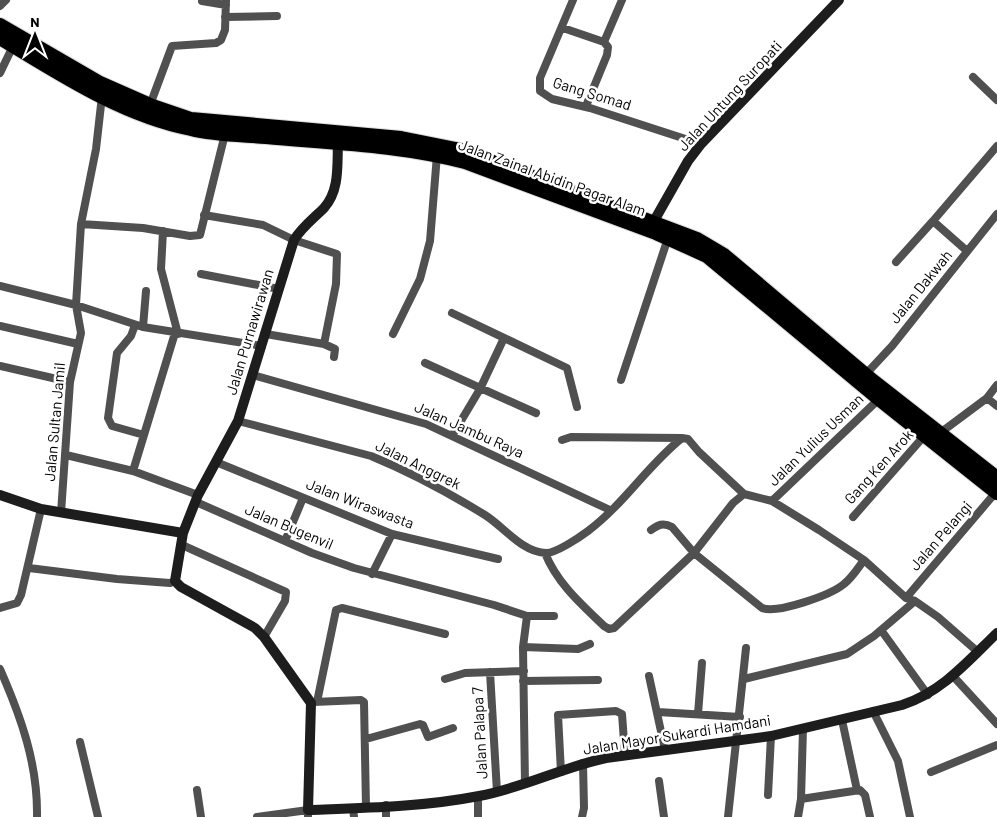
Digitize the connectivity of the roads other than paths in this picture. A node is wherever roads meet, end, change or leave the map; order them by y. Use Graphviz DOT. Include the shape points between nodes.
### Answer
graph roads {
  1 [pos="6,0"];
  2 [pos="573,0"];
  3 [pos="622,0"];
  4 [pos="839,0"];
  5 [pos="202,2"];
  6 [pos="226,3"];
  7 [pos="0,6"];
  8 [pos="225,16"];
  9 [pos="277,16"];
  10 [pos="0,24"];
  11 [pos="562,28"];
  12 [pos="0,38"];
  13 [pos="604,42"];
  14 [pos="13,46"];
  15 [pos="0,73"];
  16 [pos="973,77"];
  17 [pos="102,96"];
  18 [pos="997,100"];
  19 [pos="150,105"];
  20 [pos="586,106"];
  21 [pos="224,134"];
  22 [pos="338,143"];
  23 [pos="701,144"];
  24 [pos="997,146"];
  25 [pos="437,155"];
  26 [pos="497,168"];
  27 [pos="609,210"];
  28 [pos="997,214"];
  29 [pos="204,215"];
  30 [pos="654,221"];
  31 [pos="933,221"];
  32 [pos="81,224"];
  33 [pos="163,231"];
  34 [pos="668,238"];
  35 [pos="294,240"];
  36 [pos="967,251"];
  37 [pos="896,262"];
  38 [pos="201,274"];
  39 [pos="0,286"];
  40 [pos="279,289"];
  41 [pos="146,291"];
  42 [pos="76,305"];
  43 [pos="452,312"];
  44 [pos="792,320"];
  45 [pos="0,326"];
  46 [pos="139,326"];
  47 [pos="177,334"];
  48 [pos="266,334"];
  49 [pos="393,334"];
  50 [pos="504,338"];
  51 [pos="78,344"];
  52 [pos="324,344"];
  53 [pos="262,346"];
  54 [pos="334,357"];
  55 [pos="425,363"];
  56 [pos="0,366"];
  57 [pos="253,374"];
  58 [pos="865,375"];
  59 [pos="621,380"];
  60 [pos="70,382"];
  61 [pos="997,385"];
  62 [pos="480,389"];
  63 [pos="987,398"];
  64 [pos="879,399"];
  65 [pos="997,406"];
  66 [pos="577,407"];
  67 [pos="536,413"];
  68 [pos="238,421"];
  69 [pos="940,433"];
  70 [pos="144,435"];
  71 [pos="452,436"];
  72 [pos="925,436"];
  73 [pos="682,438"];
  74 [pos="562,440"];
  75 [pos="66,455"];
  76 [pos="216,462"];
  77 [pos="132,471"];
  78 [pos="997,478"];
  79 [pos="997,492"];
  80 [pos="744,494"];
  81 [pos="0,495"];
  82 [pos="197,498"];
  83 [pos="304,498"];
  84 [pos="772,501"];
  85 [pos="41,509"];
  86 [pos="610,510"];
  87 [pos="61,513"];
  88 [pos="853,517"];
  89 [pos="651,530"];
  90 [pos="183,533"];
  91 [pos="392,534"];
  92 [pos="286,541"];
  93 [pos="182,545"];
  94 [pos="694,553"];
  95 [pos="545,554"];
  96 [pos="498,559"];
  97 [pos="864,560"];
  98 [pos="29,568"];
  99 [pos="372,574"];
  100 [pos="175,581"];
  101 [pos="906,598"];
  102 [pos="915,601"];
  103 [pos="0,608"];
  104 [pos="527,616"];
  105 [pos="554,616"];
  106 [pos="881,630"];
  107 [pos="997,633"];
  108 [pos="444,634"];
  109 [pos="264,637"];
  110 [pos="590,644"];
  111 [pos="523,647"];
  112 [pos="746,648"];
  113 [pos="978,652"];
  114 [pos="702,663"];
  115 [pos="0,668"];
  116 [pos="524,670"];
  117 [pos="490,672"];
  118 [pos="649,676"];
  119 [pos="953,676"];
  120 [pos="445,679"];
  121 [pos="744,679"];
  122 [pos="598,680"];
  123 [pos="523,681"];
  124 [pos="928,695"];
  125 [pos="314,702"];
  126 [pos="873,711"];
  127 [pos="658,712"];
  128 [pos="698,714"];
  129 [pos="740,717"];
  130 [pos="842,720"];
  131 [pos="997,724"];
  132 [pos="453,728"];
  133 [pos="803,729"];
  134 [pos="771,736"];
  135 [pos="366,739"];
  136 [pos="80,742"];
  137 [pos="738,742"];
  138 [pos="997,745"];
  139 [pos="665,750"];
  140 [pos="625,755"];
  141 [pos="583,763"];
  142 [pos="561,772"];
  143 [pos="930,772"];
  144 [pos="659,781"];
  145 [pos="525,784"];
  146 [pos="196,790"];
  147 [pos="857,790"];
  148 [pos="497,792"];
  149 [pos="768,795"];
  150 [pos="478,796"];
  151 [pos="802,799"];
  152 [pos="386,805"];
  153 [pos="366,806"];
  154 [pos="308,813"];
  155 [pos="354,813"];
  156 [pos="278,816"];
  157 [pos="37,817"];
  158 [pos="98,817"];
  159 [pos="201,817"];
  160 [pos="256,817"];
  161 [pos="386,817"];
  162 [pos="478,817"];
  163 [pos="582,817"];
  164 [pos="664,817"];
  165 [pos="728,817"];
  166 [pos="798,817"];
  167 [pos="870,817"];
  168 [pos="910,817"];
  1 -- 7 [label="street"];
  2 -- 11 [label="street, Gang Somad"];
  3 -- 13 [label="street"];
  4 -- 23 [label="street, Jalan Untung Suropati"];
  5 -- 6 [label="street"];
  6 -- 8 [label="street"];
  8 -- 9 [label="street"];
  8 -- 19 [label="street" via="224,33 219,41 172,46"];
  10 -- 19 [label="highway, Jalan Zainal Abidin Pagar Alam" via="100,83"];
  11 -- 13 [label="street"];
  11 -- 20 [label="street, Gang Somad" via="540,78 539,88 542,94 552,98"];
  12 -- 14 [label="highway, Jalan Zainal Abidin Pagar Alam"];
  13 -- 20 [label="street" via="608,52"];
  14 -- 15 [label="street"];
  14 -- 17 [label="highway, Jalan Zainal Abidin Pagar Alam"];
  16 -- 18 [label="street"];
  17 -- 21 [label="highway, Jalan Zainal Abidin Pagar Alam" via="152,120"];
  17 -- 32 [label="street, Jalan Sultan Jamil"];
  19 -- 26 [label="highway, Jalan Zainal Abidin Pagar Alam" via="191,119 428,142 462,150"];
  20 -- 23 [label="street, Gang Somad"];
  21 -- 22 [label="highway, Jalan Zainal Abidin Pagar Alam"];
  21 -- 29 [label="street"];
  22 -- 25 [label="highway, Jalan Zainal Abidin Pagar Alam"];
  22 -- 35 [label="street, Jalan Purnawirawan" via="333,194"];
  23 -- 30 [label="street, Jalan Untung Suropati"];
  24 -- 31 [label="street"];
  25 -- 26 [label="highway, Jalan Zainal Abidin Pagar Alam"];
  25 -- 49 [label="street" via="430,241 420,279"];
  26 -- 27 [label="highway, Jalan Zainal Abidin Pagar Alam"];
  27 -- 30 [label="highway, Jalan Zainal Abidin Pagar Alam"];
  27 -- 34 [label="highway, Jalan Zainal Abidin Pagar Alam"];
  28 -- 36 [label="street, Jalan Dakwah"];
  29 -- 33 [label="street" via="198,237"];
  29 -- 35 [label="street" via="263,225"];
  30 -- 44 [label="highway, Jalan Zainal Abidin Pagar Alam" via="713,247"];
  31 -- 36 [label="street"];
  31 -- 37 [label="street"];
  32 -- 33 [label="street"];
  32 -- 42 [label="street, Jalan Sultan Jamil"];
  33 -- 47 [label="street" via="161,269"];
  34 -- 44 [label="highway, Jalan Zainal Abidin Pagar Alam" via="718,263"];
  34 -- 59 [label="street"];
  35 -- 40 [label="street, Jalan Purnawirawan"];
  35 -- 52 [label="street" via="338,256"];
  36 -- 58 [label="street, Jalan Dakwah"];
  38 -- 40 [label="street"];
  39 -- 42 [label="street"];
  40 -- 48 [label="street, Jalan Purnawirawan"];
  41 -- 46 [label="street"];
  42 -- 46 [label="street"];
  42 -- 51 [label="street, Jalan Sultan Jamil" via="81,329"];
  43 -- 50 [label="street"];
  44 -- 58 [label="highway, Jalan Zainal Abidin Pagar Alam"];
  44 -- 64 [label="highway, Jalan Zainal Abidin Pagar Alam"];
  45 -- 51 [label="street"];
  46 -- 47 [label="street"];
  46 -- 70 [label="street" via="117,353 108,418 112,426"];
  47 -- 53 [label="street"];
  47 -- 70 [label="street"];
  48 -- 52 [label="street"];
  48 -- 53 [label="street, Jalan Purnawirawan"];
  50 -- 62 [label="street"];
  50 -- 66 [label="street" via="567,368"];
  51 -- 60 [label="street, Jalan Sultan Jamil"];
  52 -- 54 [label="street" via="335,349"];
  53 -- 57 [label="street, Jalan Purnawirawan"];
  55 -- 62 [label="street"];
  56 -- 60 [label="street"];
  57 -- 68 [label="street, Jalan Purnawirawan"];
  57 -- 71 [label="street, Jalan Jambu Raya" via="319,395 395,413"];
  58 -- 69 [label="highway, Jalan Zainal Abidin Pagar Alam"];
  60 -- 75 [label="street, Jalan Sultan Jamil"];
  61 -- 63 [label="street"];
  62 -- 67 [label="street"];
  62 -- 71 [label="street"];
  63 -- 65 [label="street"];
  63 -- 69 [label="street"];
  64 -- 72 [label="highway, Jalan Zainal Abidin Pagar Alam"];
  64 -- 84 [label="street, Jalan Yulius Usman"];
  68 -- 76 [label="street, Jalan Purnawirawan"];
  68 -- 95 [label="street, Jalan Anggrek" via="388,463 470,506 514,539"];
  69 -- 78 [label="highway, Jalan Zainal Abidin Pagar Alam"];
  70 -- 77 [label="street"];
  71 -- 86 [label="street, Jalan Jambu Raya"];
  72 -- 79 [label="highway, Jalan Zainal Abidin Pagar Alam"];
  72 -- 88 [label="street, Gang Ken Arok"];
  73 -- 74 [label="street" via="570,437"];
  73 -- 80 [label="street" via="690,440"];
  73 -- 86 [label="street" via="665,450"];
  75 -- 77 [label="street, Jalan Bugenvil"];
  75 -- 87 [label="street, Jalan Sultan Jamil"];
  76 -- 82 [label="street, Jalan Purnawirawan"];
  76 -- 83 [label="street, Jalan Wiraswasta"];
  77 -- 82 [label="street, Jalan Bugenvil"];
  79 -- 101 [label="street, Jalan Pelangi"];
  80 -- 84 [label="street"];
  80 -- 94 [label="street"];
  81 -- 85 [label="street"];
  82 -- 90 [label="street, Jalan Purnawirawan"];
  82 -- 92 [label="street, Jalan Bugenvil"];
  83 -- 91 [label="street, Jalan Wiraswasta"];
  83 -- 92 [label="street"];
  84 -- 97 [label="street"];
  85 -- 87 [label="street"];
  85 -- 98 [label="street"];
  86 -- 95 [label="street" via="588,531 556,551"];
  87 -- 90 [label="street"];
  89 -- 94 [label="street" via="659,524 668,524"];
  90 -- 93 [label="street, Jalan Purnawirawan"];
  91 -- 96 [label="street, Jalan Wiraswasta"];
  91 -- 99 [label="street"];
  92 -- 99 [label="street, Jalan Bugenvil"];
  93 -- 100 [label="street, Jalan Purnawirawan"];
  93 -- 109 [label="street" via="286,592 285,601"];
  94 -- 95 [label="street" via="614,628 609,629 576,599 551,570"];
  94 -- 97 [label="street" via="762,608 769,610 810,600 843,585"];
  97 -- 101 [label="street"];
  98 -- 100 [label="street" via="117,579"];
  98 -- 103 [label="street" via="17,603"];
  99 -- 104 [label="street, Jalan Bugenvil" via="494,604"];
  100 -- 109 [label="street" via="249,624"];
  101 -- 102 [label="street"];
  102 -- 106 [label="street"];
  102 -- 113 [label="street"];
  104 -- 105 [label="street, Jalan Bugenvil"];
  104 -- 111 [label="street"];
  106 -- 121 [label="street" via="852,652 841,656"];
  106 -- 124 [label="street"];
  107 -- 113 [label="street, Jalan Mayor Sukardi Hamdani"];
  108 -- 125 [label="street" via="342,608 336,610"];
  109 -- 125 [label="street"];
  110 -- 111 [label="street" via="578,649"];
  111 -- 116 [label="street"];
  112 -- 121 [label="street"];
  113 -- 119 [label="street, Jalan Mayor Sukardi Hamdani"];
  114 -- 128 [label="street"];
  115 -- 157 [label="street" via="28,740 37,785"];
  116 -- 117 [label="street"];
  116 -- 123 [label="street"];
  117 -- 120 [label="street" via="465,673"];
  117 -- 148 [label="street, Jalan Palapa 7"];
  118 -- 127 [label="street"];
  119 -- 124 [label="street, Jalan Mayor Sukardi Hamdani"];
  119 -- 131 [label="street"];
  121 -- 129 [label="street"];
  122 -- 123 [label="street"];
  123 -- 145 [label="street"];
  124 -- 126 [label="street, Jalan Mayor Sukardi Hamdani"];
  125 -- 135 [label="street" via="363,700"];
  125 -- 154 [label="street"];
  126 -- 130 [label="street, Jalan Mayor Sukardi Hamdani"];
  126 -- 168 [label="street" via="898,761"];
  127 -- 128 [label="street"];
  127 -- 139 [label="street"];
  128 -- 129 [label="street"];
  129 -- 137 [label="street"];
  130 -- 133 [label="street, Jalan Mayor Sukardi Hamdani"];
  130 -- 147 [label="street"];
  132 -- 135 [label="street" via="428,737 425,726 420,724"];
  133 -- 134 [label="street, Jalan Mayor Sukardi Hamdani"];
  133 -- 151 [label="street"];
  134 -- 137 [label="street, Jalan Mayor Sukardi Hamdani"];
  134 -- 149 [label="street"];
  135 -- 153 [label="street"];
  136 -- 158 [label="street"];
  137 -- 139 [label="street, Jalan Mayor Sukardi Hamdani"];
  137 -- 165 [label="street"];
  138 -- 143 [label="street"];
  139 -- 140 [label="street, Jalan Mayor Sukardi Hamdani"];
  140 -- 141 [label="street, Jalan Mayor Sukardi Hamdani"];
  140 -- 142 [label="street" via="622,714 616,711 558,715"];
  141 -- 142 [label="street, Jalan Mayor Sukardi Hamdani"];
  141 -- 163 [label="street"];
  142 -- 145 [label="street, Jalan Mayor Sukardi Hamdani"];
  144 -- 164 [label="street"];
  145 -- 148 [label="street, Jalan Mayor Sukardi Hamdani"];
  146 -- 159 [label="street"];
  147 -- 151 [label="street"];
  147 -- 167 [label="street" via="863,791"];
  148 -- 150 [label="street, Jalan Mayor Sukardi Hamdani"];
  150 -- 152 [label="street, Jalan Mayor Sukardi Hamdani"];
  150 -- 162 [label="street"];
  151 -- 166 [label="street"];
  152 -- 153 [label="street, Jalan Mayor Sukardi Hamdani"];
  152 -- 161 [label="street"];
  153 -- 155 [label="street, Jalan Mayor Sukardi Hamdani"];
  154 -- 155 [label="street, Jalan Mayor Sukardi Hamdani"];
  154 -- 156 [label="street"];
  156 -- 160 [label="street"];
}
